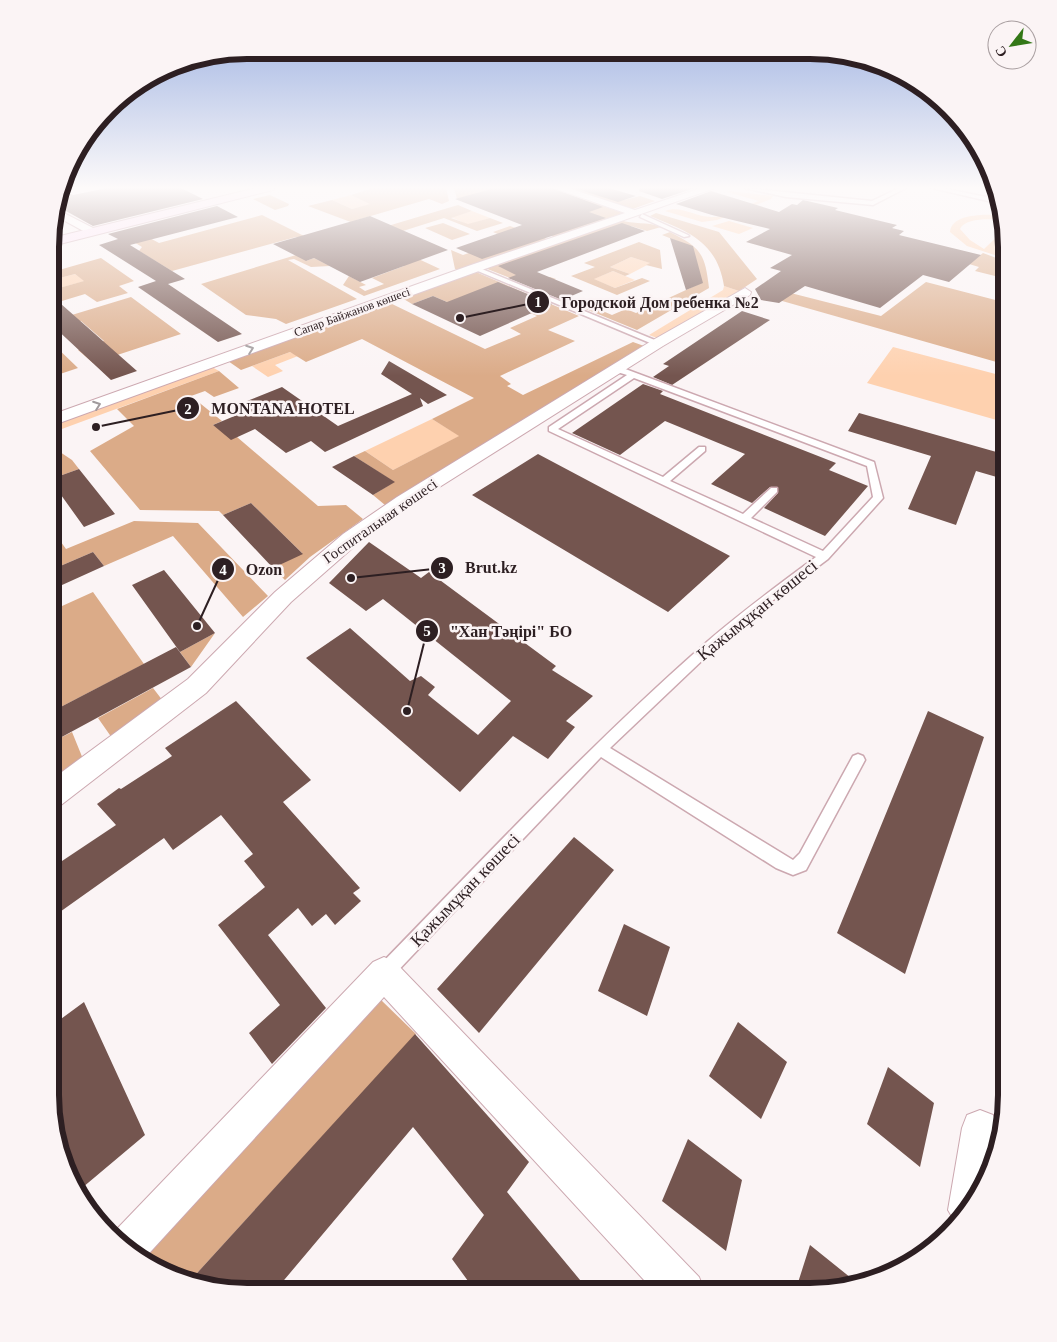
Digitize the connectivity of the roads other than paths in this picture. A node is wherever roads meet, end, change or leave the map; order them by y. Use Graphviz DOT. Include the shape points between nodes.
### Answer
graph roads {
  1 [pos="528,251"];
  2 [pos="475,268"];
  3 [pos="745,292"];
  4 [pos="658,343"];
  5 [pos="625,372"];
  6 [pos="59,418"];
  7 [pos="702,449"];
  8 [pos="664,481"];
  9 [pos="774,490"];
  10 [pos="744,519"];
  11 [pos="824,556"];
  12 [pos="601,750"];
  13 [pos="858,760"];
  14 [pos="59,790"];
  15 [pos="384,973"];
  16 [pos="980,1128"];
  17 [pos="970,1194"];
  18 [pos="131,1243"];
  19 [pos="676,1283"];
  1 -- 2 [label="street, Сапар Байжанов көшесі"];
  2 -- 4 [label="lane"];
  6 -- 2 [label="street, Сапар Байжанов көшесі, one-way"];
  3 -- 4 [label="street, Госпитальная көшесі"];
  4 -- 5 [label="street, Госпитальная көшесі"];
  5 -- 8 [label="lane" via="552,429"];
  5 -- 11 [label="lane, Қажымұқан көшесі" via="871,464 878,498"];
  5 -- 14 [label="street, Госпитальная көшесі" via="404,501 350,539 283,597 198,686"];
  7 -- 8 [label="lane"];
  8 -- 10 [label="lane"];
  9 -- 10 [label="lane"];
  10 -- 11 [label="lane"];
  11 -- 12 [label="lane, Қажымұқан көшесі" via="711,644"];
  12 -- 13 [label="lane" via="793,868 801,865"];
  12 -- 15 [label="lane, Қажымұқан көшесі"];
  15 -- 18 [label="street, Қажымұқан көшесі"];
  15 -- 19 [label="street"];
  16 -- 17 [label="street"];
}
